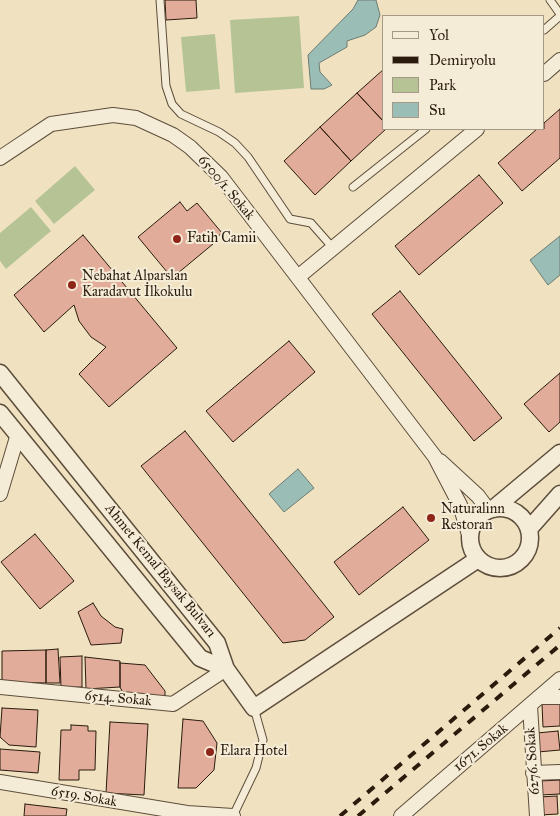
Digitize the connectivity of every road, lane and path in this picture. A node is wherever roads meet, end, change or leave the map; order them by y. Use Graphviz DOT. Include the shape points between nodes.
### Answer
graph roads {
  1 [pos="160,0"];
  2 [pos="550,0"];
  3 [pos="560,15"];
  4 [pos="545,29"];
  5 [pos="560,60"];
  6 [pos="545,73"];
  7 [pos="425,130"];
  8 [pos="476,130"];
  9 [pos="0,158"];
  10 [pos="353,188"];
  11 [pos="333,248"];
  12 [pos="298,277"];
  13 [pos="0,373"];
  14 [pos="0,413"];
  15 [pos="18,434"];
  16 [pos="560,453"];
  17 [pos="435,457"];
  18 [pos="0,494"];
  19 [pos="560,494"];
  20 [pos="491,510"];
  21 [pos="529,529"];
  22 [pos="470,538"];
  23 [pos="478,559"];
  24 [pos="226,669"];
  25 [pos="560,679"];
  26 [pos="0,687"];
  27 [pos="560,697"];
  28 [pos="534,702"];
  29 [pos="254,708"];
  30 [pos="560,772"];
  31 [pos="534,773"];
  32 [pos="0,782"];
  33 [pos="186,815"];
  34 [pos="233,816"];
  35 [pos="401,816"];
  36 [pos="537,816"];
  1 -- 11 [label="lane" via="166,86 172,104 181,114 235,143 290,219 311,223"];
  2 -- 3 [label="lane"];
  3 -- 4 [label="lane"];
  5 -- 6 [label="street"];
  7 -- 10 [label="lane"];
  8 -- 11 [label="street"];
  9 -- 12 [label="street, 6500/1. Sokak" via="51,124 113,115 136,118 173,135 205,161"];
  11 -- 12 [label="street"];
  12 -- 17 [label="street, 6500/1. Sokak"];
  13 -- 24 [label="street, Ahmet Kemal Baysak Bulvarı" via="217,643"];
  14 -- 15 [label="street, Ahmet Kemal Baysak Bulvarı"];
  15 -- 18 [label="street"];
  15 -- 24 [label="street, Ahmet Kemal Baysak Bulvarı" via="200,658"];
  16 -- 20 [label="street"];
  17 -- 20 [label="street"];
  17 -- 22 [label="street" via="460,505"];
  19 -- 21 [label="street"];
  20 -- 21 [label="street" via="510,510"];
  20 -- 22 [label="street" via="476,520"];
  21 -- 23 [label="street" via="528,548 517,563 499,568 490,567"];
  22 -- 23 [label="street"];
  23 -- 29 [label="street"];
  24 -- 26 [label="street, 6514. Sokak" via="173,704"];
  24 -- 29 [label="street"];
  25 -- 28 [label="street, 1671. Sokak"];
  27 -- 28 [label="street"];
  28 -- 31 [label="street, 6276. Sokak"];
  28 -- 35 [label="street, 1671. Sokak"];
  29 -- 34 [label="lane, 6519. Sokak" via="263,740 256,768"];
  30 -- 31 [label="street"];
  31 -- 36 [label="street, 6276. Sokak"];
  32 -- 33 [label="street, 6519. Sokak"];
  33 -- 34 [label="street, 6519. Sokak"];
}
